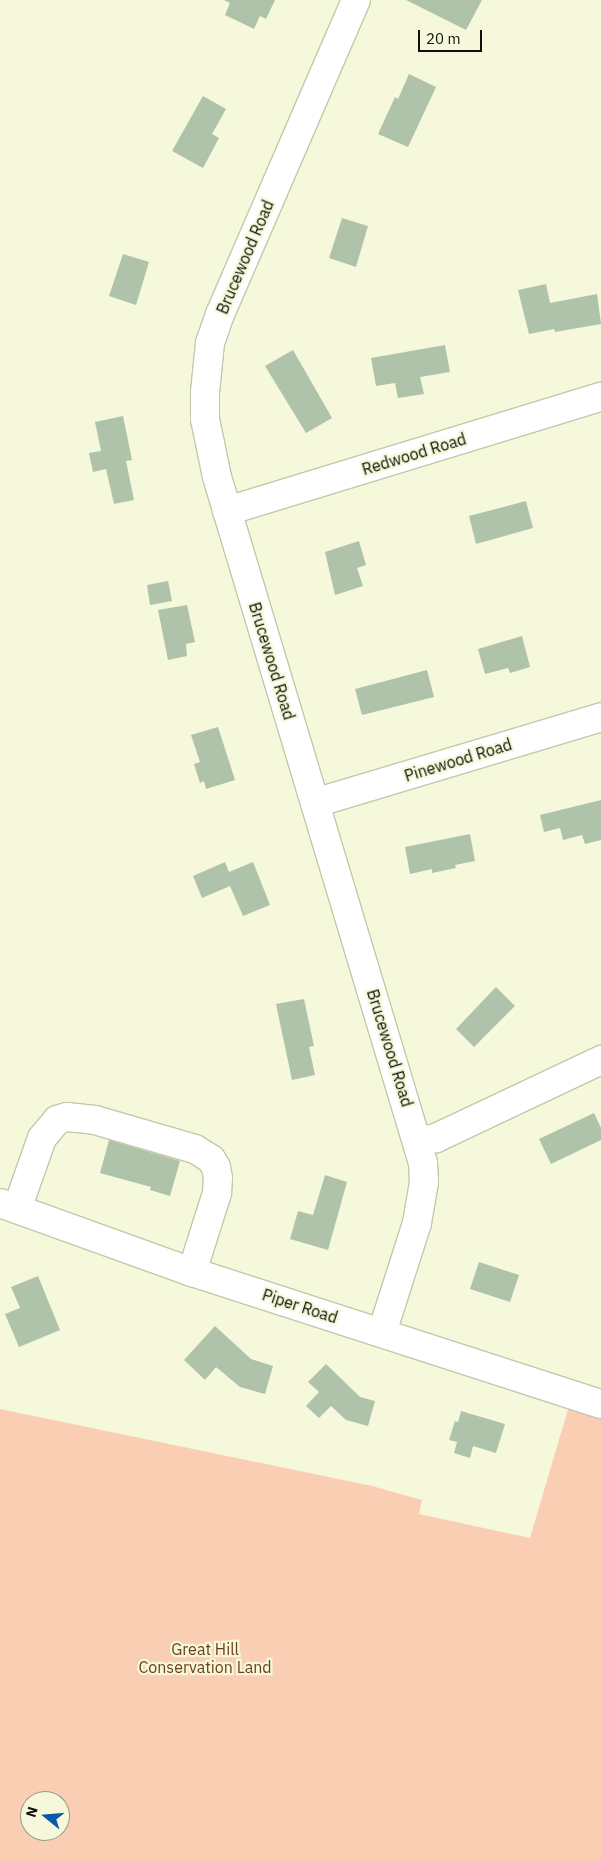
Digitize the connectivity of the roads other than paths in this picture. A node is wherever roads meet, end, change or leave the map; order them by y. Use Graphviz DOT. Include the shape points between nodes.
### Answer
graph roads {
  1 [pos="356,0"];
  2 [pos="601,397"];
  3 [pos="227,511"];
  4 [pos="601,717"];
  5 [pos="315,803"];
  6 [pos="601,1060"];
  7 [pos="418,1141"];
  8 [pos="8,1206"];
  9 [pos="192,1272"];
  10 [pos="382,1332"];
  11 [pos="601,1404"];
  1 -- 3 [label="street, Brucewood Road" via="210,343 205,418"];
  2 -- 3 [label="street, Redwood Road"];
  3 -- 5 [label="street, Brucewood Road"];
  4 -- 5 [label="street, Pinewood Road"];
  5 -- 7 [label="street, Brucewood Road"];
  6 -- 7 [label="street" via="436,1138"];
  7 -- 10 [label="street, Brucewood Road" via="424,1172 422,1202"];
  8 -- 9 [label="street, Piper Road"];
  8 -- 9 [label="street" via="42,1138 57,1120 67,1117 95,1120 203,1152 216,1167 217,1193"];
  9 -- 10 [label="street, Piper Road"];
  10 -- 11 [label="street, Piper Road"];
}
